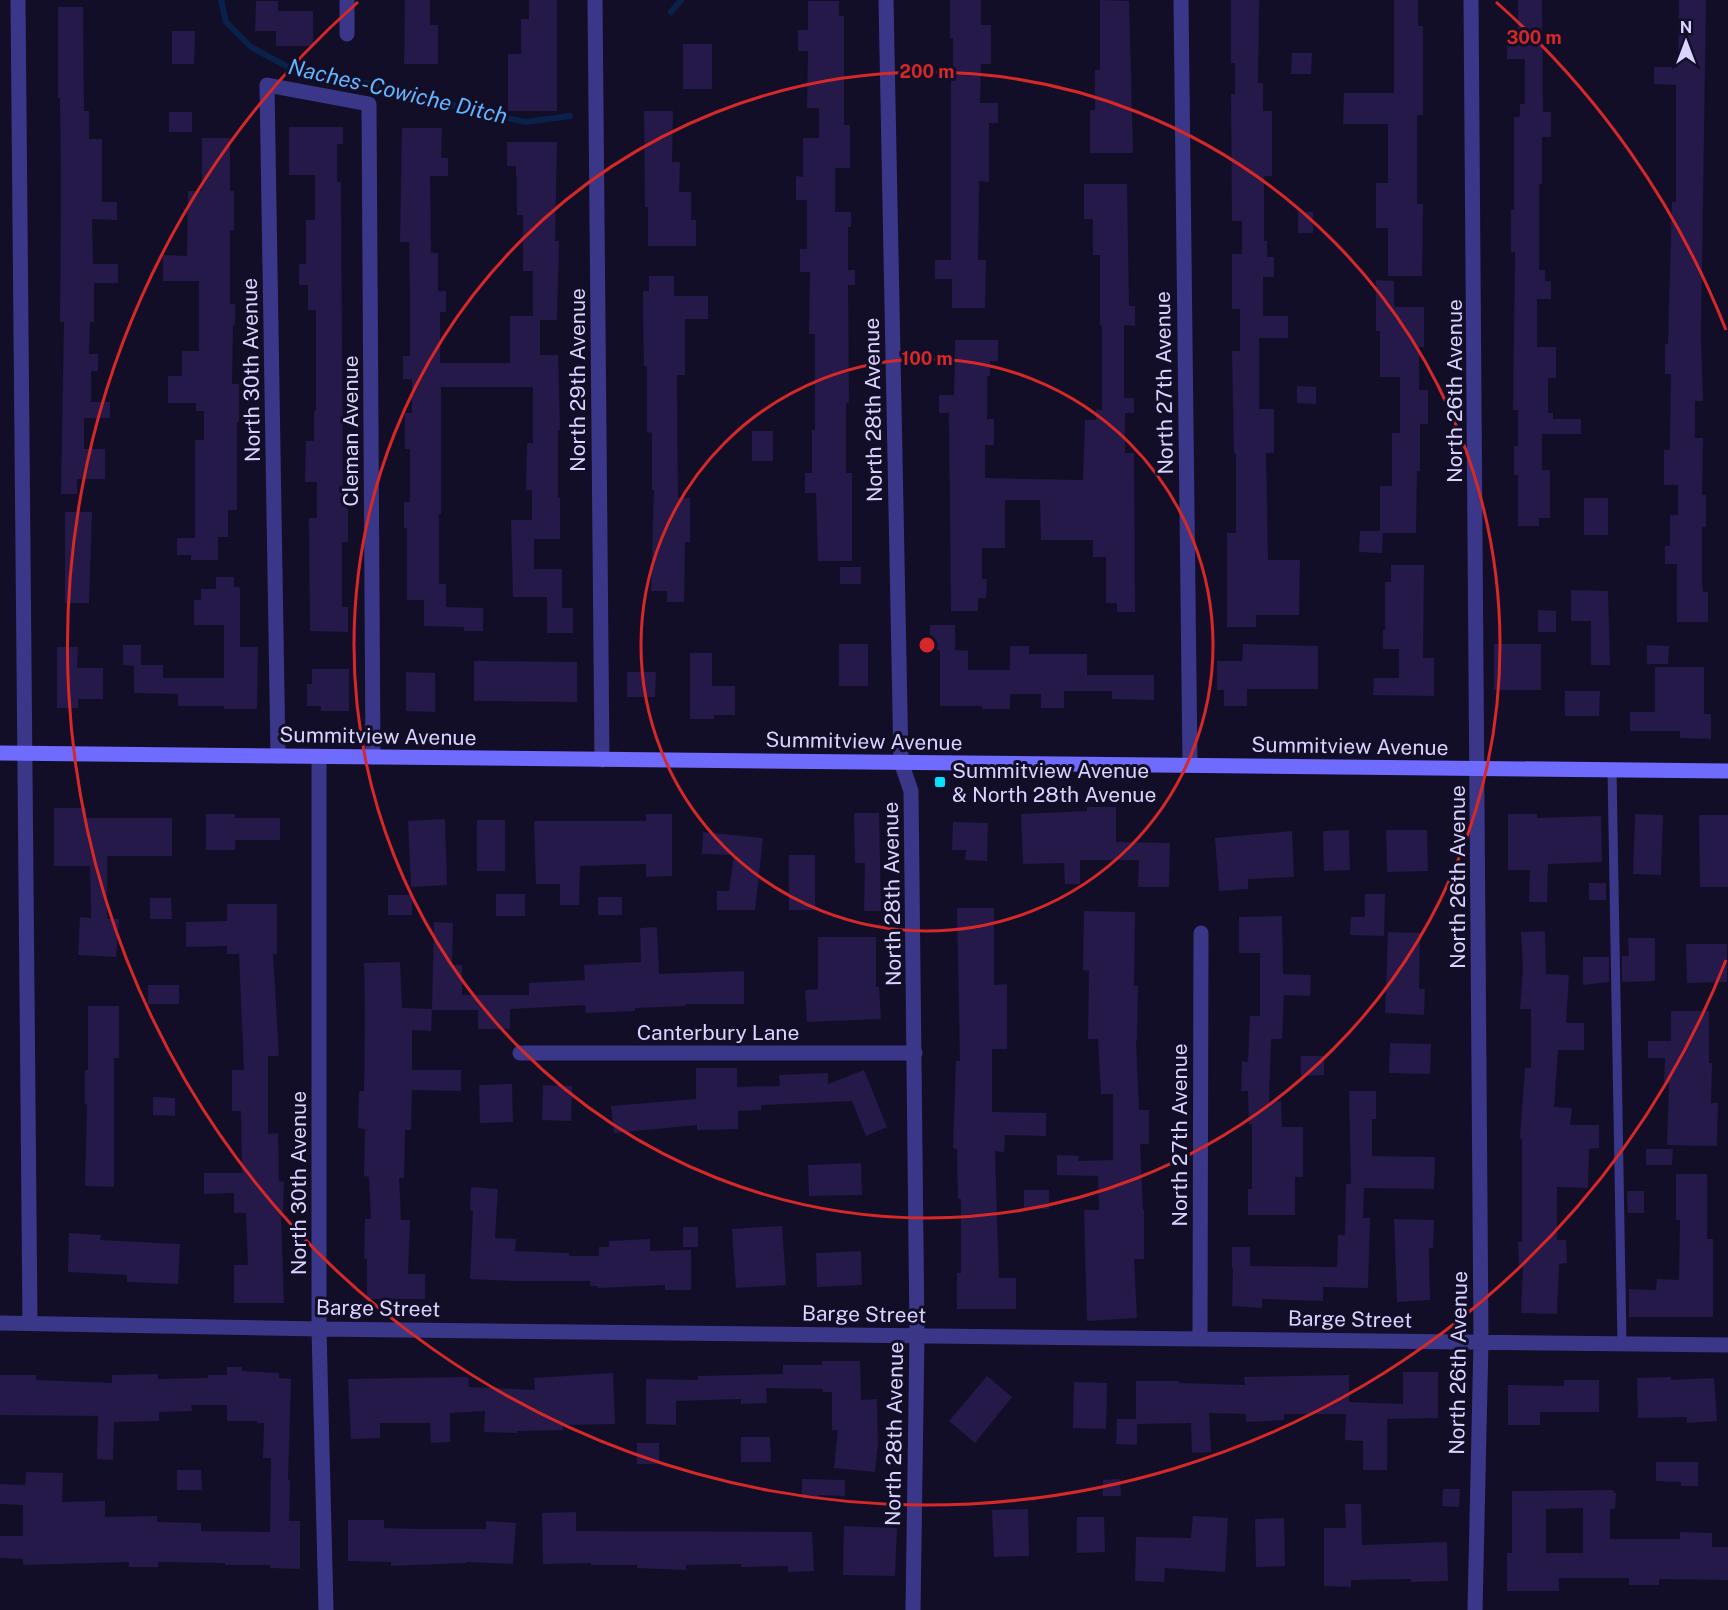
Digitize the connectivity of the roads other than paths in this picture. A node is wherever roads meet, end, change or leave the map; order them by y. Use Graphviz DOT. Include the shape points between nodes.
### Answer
graph roads {
  1 [pos="18,0"];
  2 [pos="347,0"];
  3 [pos="595,0"];
  4 [pos="886,0"];
  5 [pos="1181,0"];
  6 [pos="1471,0"];
  7 [pos="347,34"];
  8 [pos="369,104"];
  9 [pos="0,753"];
  10 [pos="24,753"];
  11 [pos="278,756"];
  12 [pos="319,757"];
  13 [pos="374,757"];
  14 [pos="602,760"];
  15 [pos="901,762"];
  16 [pos="1190,765"];
  17 [pos="1478,768"];
  18 [pos="1612,770"];
  19 [pos="1728,771"];
  20 [pos="1201,933"];
  21 [pos="520,1053"];
  22 [pos="915,1053"];
  23 [pos="0,1323"];
  24 [pos="30,1323"];
  25 [pos="319,1329"];
  26 [pos="916,1335"];
  27 [pos="1200,1338"];
  28 [pos="1481,1341"];
  29 [pos="1622,1343"];
  30 [pos="1728,1345"];
  31 [pos="326,1610"];
  32 [pos="913,1610"];
  33 [pos="1475,1610"];
  1 -- 10 [label="street"];
  2 -- 7 [label="street"];
  3 -- 14 [label="street, North 29th Avenue"];
  4 -- 15 [label="street, North 28th Avenue"];
  5 -- 16 [label="street, North 27th Avenue"];
  6 -- 17 [label="street, North 26th Avenue"];
  8 -- 11 [label="street, North 30th Avenue" via="267,85"];
  8 -- 13 [label="street, Cleman Avenue"];
  9 -- 10 [label="main road, Summitview Avenue"];
  10 -- 11 [label="main road, Summitview Avenue"];
  10 -- 24 [label="street"];
  11 -- 12 [label="main road, Summitview Avenue"];
  12 -- 13 [label="main road, Summitview Avenue"];
  12 -- 25 [label="street, North 30th Avenue"];
  13 -- 14 [label="main road, Summitview Avenue"];
  14 -- 15 [label="main road, Summitview Avenue"];
  15 -- 16 [label="main road, Summitview Avenue"];
  15 -- 22 [label="street, North 28th Avenue" via="912,791"];
  16 -- 17 [label="main road, Summitview Avenue"];
  17 -- 18 [label="main road, Summitview Avenue"];
  17 -- 28 [label="street, North 26th Avenue"];
  18 -- 19 [label="main road, Summitview Avenue"];
  18 -- 29 [label="lane"];
  20 -- 27 [label="street, North 27th Avenue"];
  21 -- 22 [label="street, Canterbury Lane"];
  22 -- 26 [label="street, North 28th Avenue"];
  23 -- 24 [label="street, Barge Street"];
  24 -- 25 [label="street, Barge Street"];
  25 -- 26 [label="street, Barge Street"];
  25 -- 31 [label="street, North 30th Avenue"];
  26 -- 27 [label="street, Barge Street"];
  26 -- 32 [label="street, North 28th Avenue"];
  27 -- 28 [label="street, Barge Street"];
  28 -- 29 [label="street, Barge Street"];
  28 -- 33 [label="street, North 26th Avenue"];
  29 -- 30 [label="street, Barge Street"];
}
